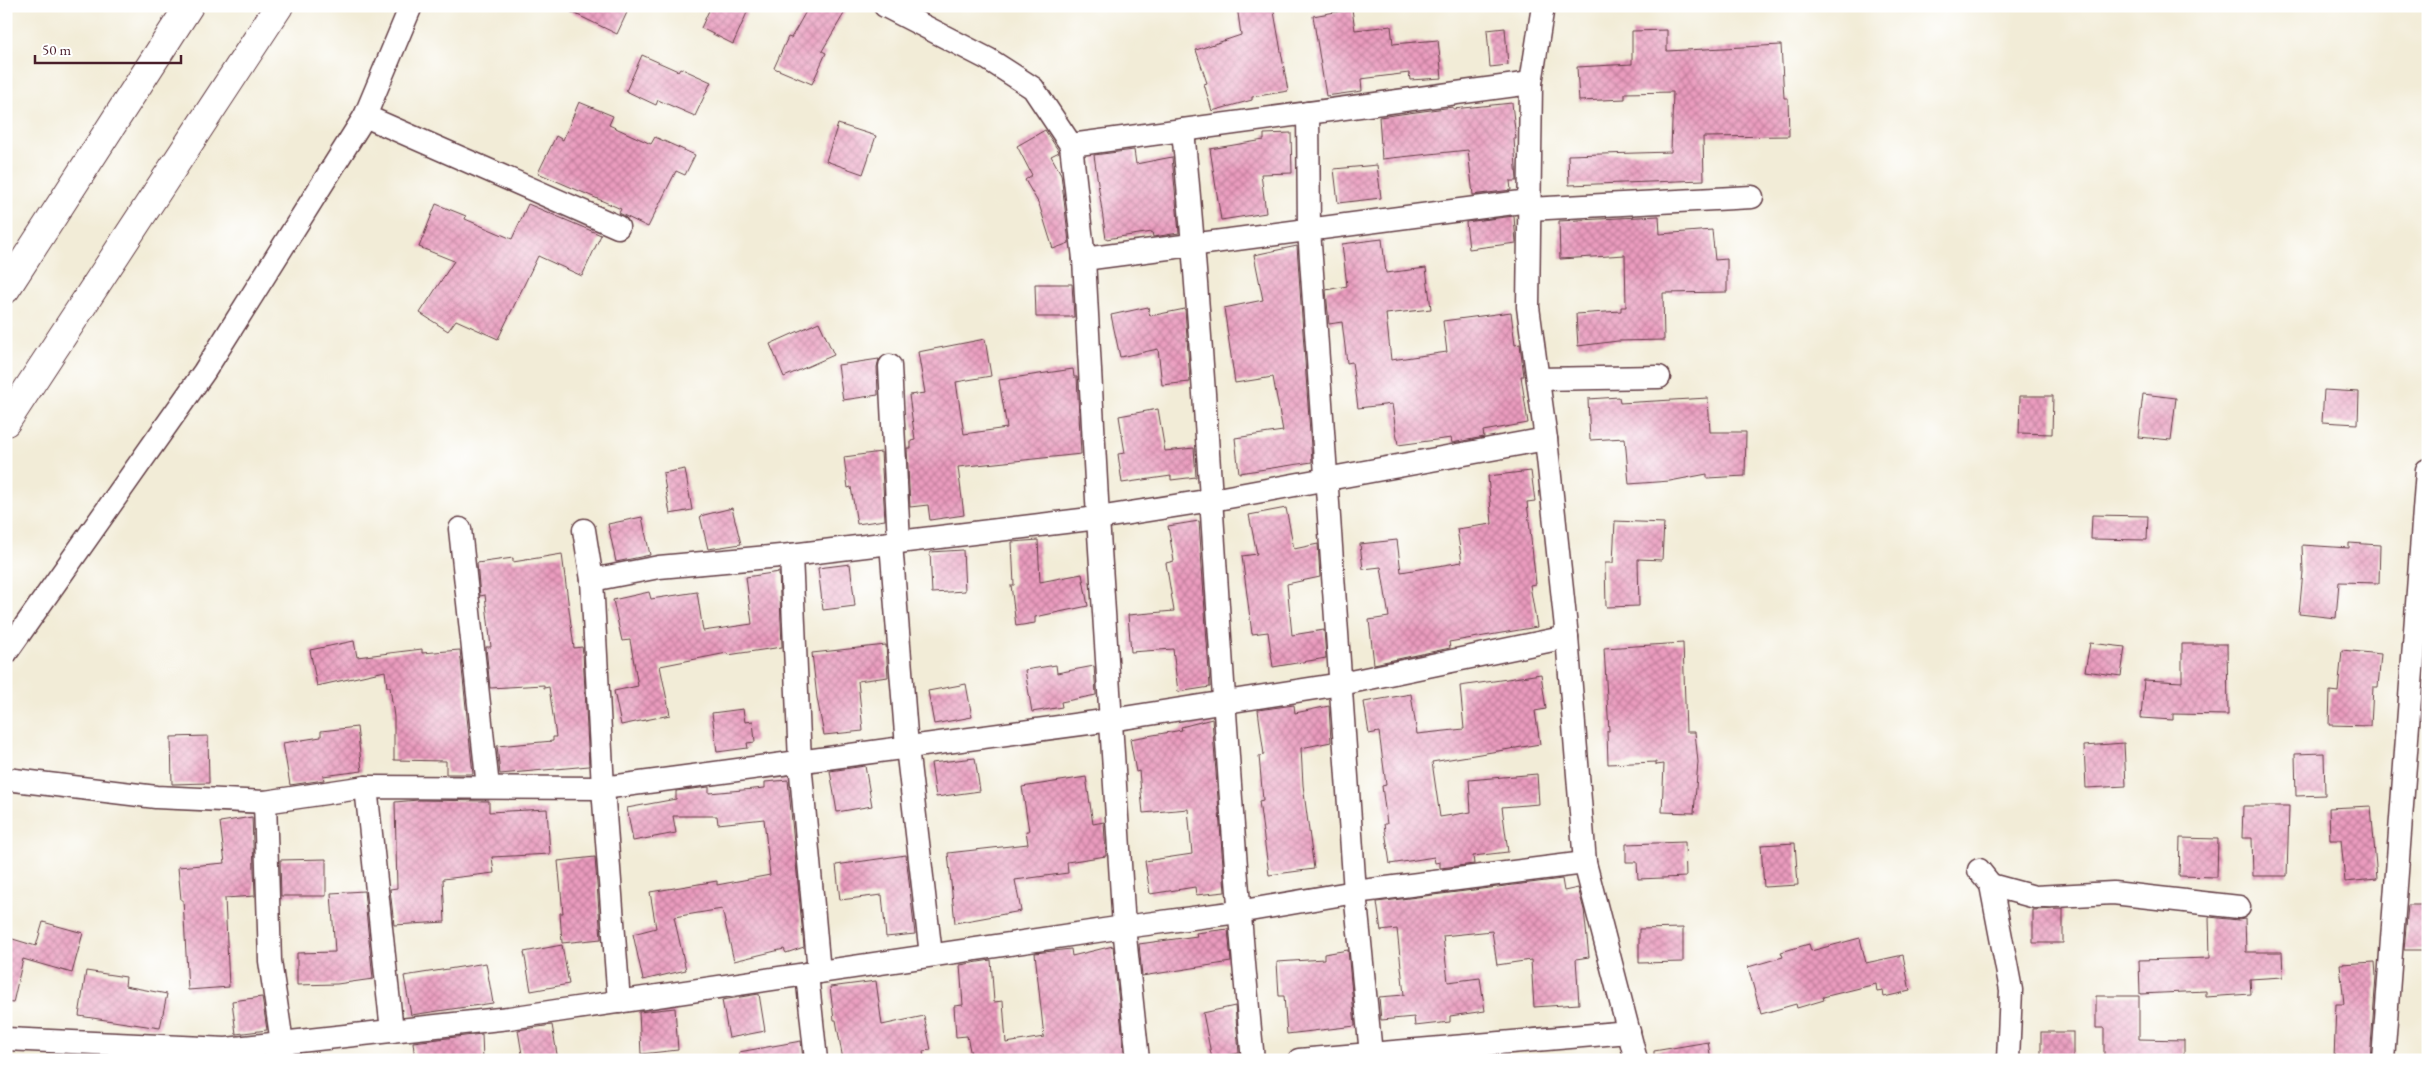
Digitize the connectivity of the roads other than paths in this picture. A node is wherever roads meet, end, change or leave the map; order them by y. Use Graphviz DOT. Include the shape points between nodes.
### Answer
graph roads {
  1 [pos="190,6"];
  2 [pos="279,6"];
  3 [pos="411,6"];
  4 [pos="885,6"];
  5 [pos="1543,6"];
  6 [pos="1531,82"];
  7 [pos="1308,113"];
  8 [pos="365,116"];
  9 [pos="1183,130"];
  10 [pos="1071,145"];
  11 [pos="1752,197"];
  12 [pos="1529,205"];
  13 [pos="618,228"];
  14 [pos="1309,230"];
  15 [pos="1194,244"];
  16 [pos="1084,258"];
  17 [pos="6,289"];
  18 [pos="890,366"];
  19 [pos="1659,377"];
  20 [pos="1538,379"];
  21 [pos="6,422"];
  22 [pos="1546,439"];
  23 [pos="2427,470"];
  24 [pos="1327,479"];
  25 [pos="1212,500"];
  26 [pos="1098,518"];
  27 [pos="460,529"];
  28 [pos="584,530"];
  29 [pos="895,543"];
  30 [pos="791,555"];
  31 [pos="592,580"];
  32 [pos="1567,637"];
  33 [pos="6,653"];
  34 [pos="1341,684"];
  35 [pos="1224,701"];
  36 [pos="1111,720"];
  37 [pos="907,747"];
  38 [pos="800,762"];
  39 [pos="6,779"];
  40 [pos="366,787"];
  41 [pos="488,788"];
  42 [pos="603,788"];
  43 [pos="265,802"];
  44 [pos="1585,863"];
  45 [pos="1355,892"];
  46 [pos="2239,908"];
  47 [pos="1238,912"];
  48 [pos="1124,927"];
  49 [pos="931,956"];
  50 [pos="813,973"];
  51 [pos="619,1002"];
  52 [pos="392,1031"];
  53 [pos="1629,1032"];
  54 [pos="6,1039"];
  55 [pos="282,1051"];
  56 [pos="1371,1054"];
  57 [pos="816,1060"];
  58 [pos="1138,1060"];
  59 [pos="1253,1060"];
  60 [pos="1299,1060"];
  61 [pos="1636,1060"];
  62 [pos="2008,1060"];
  63 [pos="2383,1060"];
  1 -- 17 [label="highway"];
  2 -- 21 [label="highway"];
  3 -- 8 [label="street"];
  4 -- 10 [label="street" via="988,59 1033,88"];
  5 -- 6 [label="street"];
  6 -- 7 [label="street"];
  6 -- 12 [label="street"];
  7 -- 9 [label="street"];
  7 -- 14 [label="street"];
  8 -- 13 [label="street"];
  8 -- 33 [label="street" via="204,372"];
  9 -- 10 [label="street"];
  9 -- 15 [label="street"];
  10 -- 16 [label="street"];
  11 -- 12 [label="street"];
  12 -- 14 [label="street"];
  12 -- 20 [label="street" via="1528,307"];
  14 -- 15 [label="street"];
  14 -- 24 [label="street"];
  15 -- 16 [label="street"];
  15 -- 25 [label="street"];
  16 -- 26 [label="street"];
  18 -- 29 [label="street"];
  19 -- 20 [label="street"];
  20 -- 22 [label="street"];
  22 -- 24 [label="street"];
  22 -- 32 [label="street"];
  23 -- 63 [label="street"];
  24 -- 25 [label="street"];
  24 -- 34 [label="street"];
  25 -- 26 [label="street"];
  25 -- 35 [label="street"];
  26 -- 29 [label="street"];
  26 -- 36 [label="street"];
  27 -- 41 [label="street"];
  28 -- 31 [label="street"];
  29 -- 30 [label="street"];
  29 -- 37 [label="street"];
  30 -- 31 [label="street" via="659,567"];
  30 -- 38 [label="street"];
  31 -- 42 [label="street"];
  32 -- 34 [label="street"];
  32 -- 44 [label="street"];
  34 -- 35 [label="street"];
  34 -- 45 [label="street"];
  35 -- 36 [label="street"];
  35 -- 47 [label="street"];
  36 -- 37 [label="street"];
  36 -- 48 [label="street"];
  37 -- 38 [label="street"];
  37 -- 49 [label="street"];
  38 -- 42 [label="street"];
  38 -- 50 [label="street"];
  39 -- 43 [label="street" via="156,798"];
  40 -- 41 [label="street"];
  40 -- 43 [label="street"];
  40 -- 52 [label="street"];
  41 -- 42 [label="street"];
  42 -- 51 [label="street"];
  43 -- 55 [label="street" via="270,961"];
  44 -- 45 [label="street"];
  44 -- 53 [label="street"];
  45 -- 47 [label="street"];
  45 -- 56 [label="street"];
  46 -- 62 [label="street" via="2113,892 2035,897 1985,878 2011,990"];
  47 -- 48 [label="street"];
  47 -- 59 [label="street"];
  48 -- 49 [label="street"];
  48 -- 58 [label="street"];
  49 -- 50 [label="street"];
  50 -- 51 [label="street"];
  50 -- 57 [label="street"];
  51 -- 52 [label="street"];
  52 -- 55 [label="street"];
  53 -- 56 [label="street"];
  53 -- 61 [label="street"];
  54 -- 55 [label="street"];
  56 -- 60 [label="street"];
}
